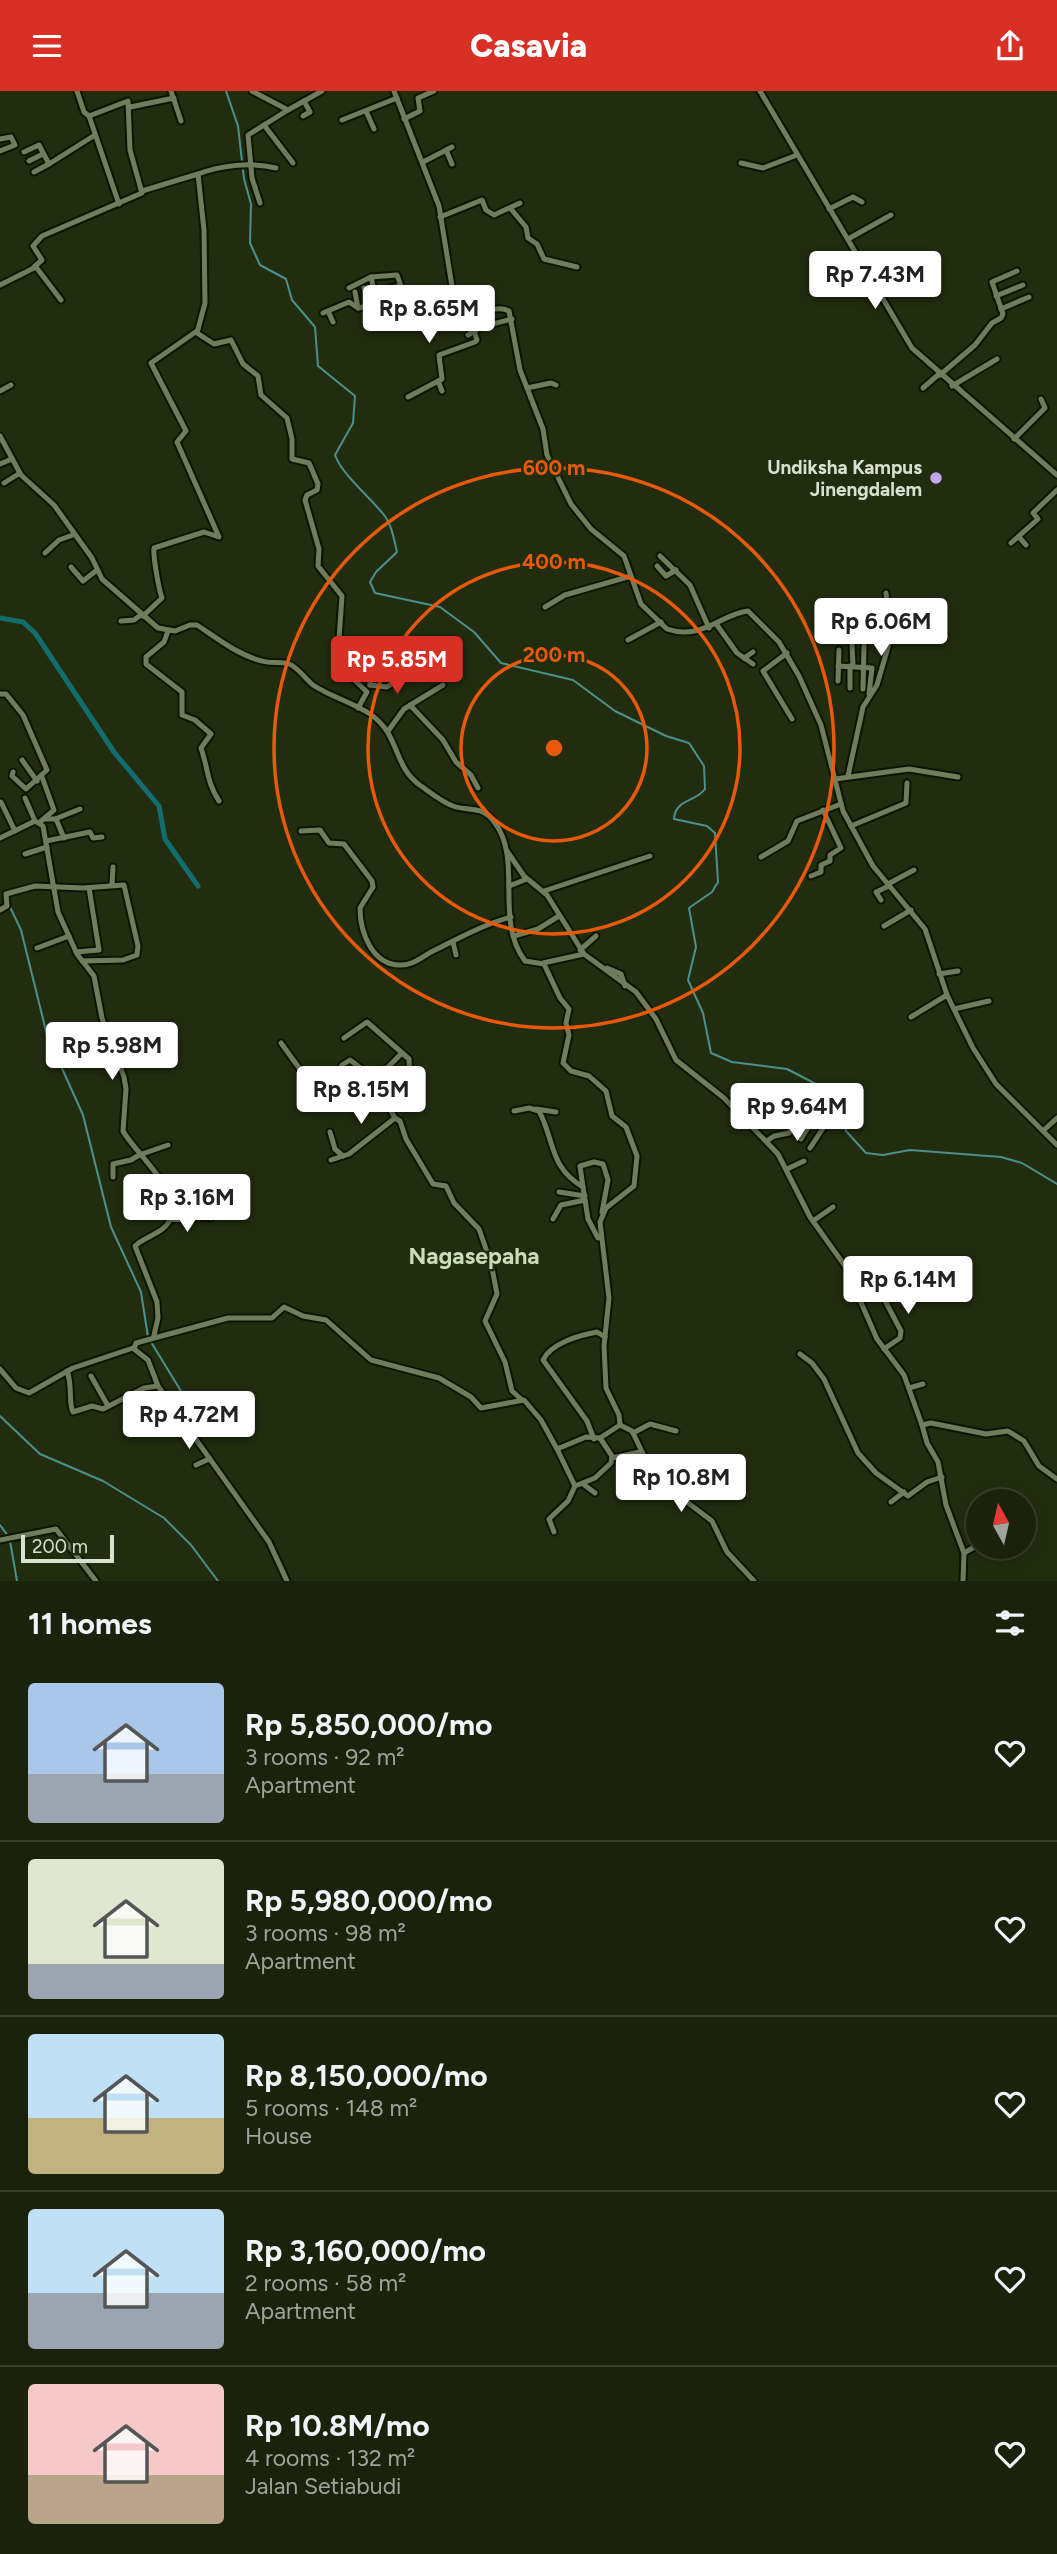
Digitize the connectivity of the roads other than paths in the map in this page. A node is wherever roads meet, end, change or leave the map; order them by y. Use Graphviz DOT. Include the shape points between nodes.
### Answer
graph roads {
  1 [pos="77,91"];
  2 [pos="171,91"];
  3 [pos="252,91"];
  4 [pos="306,91"];
  5 [pos="322,91"];
  6 [pos="434,91"];
  7 [pos="760,91"];
  8 [pos="396,94"];
  9 [pos="311,97"];
  10 [pos="174,98"];
  11 [pos="304,101"];
  12 [pos="130,107"];
  13 [pos="288,110"];
  14 [pos="366,111"];
  15 [pos="89,116"];
  16 [pos="303,116"];
  17 [pos="404,119"];
  18 [pos="342,120"];
  19 [pos="181,121"];
  20 [pos="264,125"];
  21 [pos="374,129"];
  22 [pos="95,135"];
  23 [pos="0,139"];
  24 [pos="0,151"];
  25 [pos="24,152"];
  26 [pos="43,154"];
  27 [pos="797,155"];
  28 [pos="29,161"];
  29 [pos="423,162"];
  30 [pos="293,163"];
  31 [pos="741,163"];
  32 [pos="49,164"];
  33 [pos="452,164"];
  34 [pos="251,165"];
  35 [pos="276,169"];
  36 [pos="34,171"];
  37 [pos="198,174"];
  38 [pos="142,191"];
  39 [pos="862,202"];
  40 [pos="260,203"];
  41 [pos="520,203"];
  42 [pos="119,204"];
  43 [pos="511,209"];
  44 [pos="829,209"];
  45 [pos="891,215"];
  46 [pos="440,217"];
  47 [pos="848,239"];
  48 [pos="34,267"];
  49 [pos="577,267"];
  50 [pos="1017,271"];
  51 [pos="371,277"];
  52 [pos="0,285"];
  53 [pos="1023,285"];
  54 [pos="401,286"];
  55 [pos="364,288"];
  56 [pos="454,288"];
  57 [pos="374,291"];
  58 [pos="404,296"];
  59 [pos="996,296"];
  60 [pos="1029,297"];
  61 [pos="61,300"];
  62 [pos="377,303"];
  63 [pos="368,306"];
  64 [pos="358,308"];
  65 [pos="1001,309"];
  66 [pos="512,319"];
  67 [pos="333,322"];
  68 [pos="410,326"];
  69 [pos="197,331"];
  70 [pos="474,331"];
  71 [pos="468,335"];
  72 [pos="997,359"];
  73 [pos="940,374"];
  74 [pos="438,381"];
  75 [pos="11,385"];
  76 [pos="556,385"];
  77 [pos="952,386"];
  78 [pos="527,388"];
  79 [pos="923,388"];
  80 [pos="0,391"];
  81 [pos="442,391"];
  82 [pos="408,397"];
  83 [pos="1041,399"];
  84 [pos="0,436"];
  85 [pos="1014,439"];
  86 [pos="12,459"];
  87 [pos="0,464"];
  88 [pos="20,473"];
  89 [pos="1057,475"];
  90 [pos="4,483"];
  91 [pos="1057,489"];
  92 [pos="73,535"];
  93 [pos="1019,537"];
  94 [pos="1012,543"];
  95 [pos="1026,545"];
  96 [pos="45,553"];
  97 [pos="660,556"];
  98 [pos="71,566"];
  99 [pos="656,566"];
  100 [pos="97,570"];
  101 [pos="676,571"];
  102 [pos="631,576"];
  103 [pos="886,593"];
  104 [pos="545,607"];
  105 [pos="142,615"];
  106 [pos="121,621"];
  107 [pos="661,622"];
  108 [pos="717,625"];
  109 [pos="709,628"];
  110 [pos="168,631"];
  111 [pos="628,641"];
  112 [pos="852,642"];
  113 [pos="730,644"];
  114 [pos="864,646"];
  115 [pos="722,649"];
  116 [pos="839,650"];
  117 [pos="753,652"];
  118 [pos="787,653"];
  119 [pos="744,657"];
  120 [pos="389,662"];
  121 [pos="752,664"];
  122 [pos="838,666"];
  123 [pos="851,666"];
  124 [pos="863,667"];
  125 [pos="412,670"];
  126 [pos="838,681"];
  127 [pos="443,685"];
  128 [pos="368,688"];
  129 [pos="850,688"];
  130 [pos="863,689"];
  131 [pos="0,694"];
  132 [pos="869,697"];
  133 [pos="410,705"];
  134 [pos="358,708"];
  135 [pos="792,719"];
  136 [pos="388,731"];
  137 [pos="23,760"];
  138 [pos="13,772"];
  139 [pos="848,776"];
  140 [pos="958,777"];
  141 [pos="40,779"];
  142 [pos="835,779"];
  143 [pos="906,783"];
  144 [pos="478,788"];
  145 [pos="25,798"];
  146 [pos="1,801"];
  147 [pos="219,801"];
  148 [pos="841,804"];
  149 [pos="80,810"];
  150 [pos="823,810"];
  151 [pos="56,819"];
  152 [pos="40,821"];
  153 [pos="851,827"];
  154 [pos="15,831"];
  155 [pos="302,831"];
  156 [pos="102,837"];
  157 [pos="0,838"];
  158 [pos="64,838"];
  159 [pos="47,844"];
  160 [pos="506,849"];
  161 [pos="25,854"];
  162 [pos="650,856"];
  163 [pos="761,857"];
  164 [pos="113,867"];
  165 [pos="914,870"];
  166 [pos="811,876"];
  167 [pos="527,879"];
  168 [pos="111,885"];
  169 [pos="889,885"];
  170 [pos="53,886"];
  171 [pos="509,886"];
  172 [pos="89,888"];
  173 [pos="544,891"];
  174 [pos="881,900"];
  175 [pos="0,910"];
  176 [pos="911,910"];
  177 [pos="559,916"];
  178 [pos="510,917"];
  179 [pos="884,926"];
  180 [pos="69,936"];
  181 [pos="514,936"];
  182 [pos="596,936"];
  183 [pos="453,942"];
  184 [pos="37,948"];
  185 [pos="76,952"];
  186 [pos="582,952"];
  187 [pos="456,955"];
  188 [pos="82,961"];
  189 [pos="543,963"];
  190 [pos="958,971"];
  191 [pos="939,974"];
  192 [pos="947,995"];
  193 [pos="989,1001"];
  194 [pos="954,1009"];
  195 [pos="911,1017"];
  196 [pos="344,1038"];
  197 [pos="281,1043"];
  198 [pos="402,1053"];
  199 [pos="366,1073"];
  200 [pos="827,1097"];
  201 [pos="384,1098"];
  202 [pos="536,1109"];
  203 [pos="514,1111"];
  204 [pos="556,1112"];
  205 [pos="395,1118"];
  206 [pos="1057,1118"];
  207 [pos="1045,1129"];
  208 [pos="330,1132"];
  209 [pos="801,1139"];
  210 [pos="767,1141"];
  211 [pos="168,1145"];
  212 [pos="1057,1145"];
  213 [pos="810,1149"];
  214 [pos="141,1154"];
  215 [pos="343,1156"];
  216 [pos="331,1160"];
  217 [pos="804,1161"];
  218 [pos="787,1169"];
  219 [pos="113,1177"];
  220 [pos="583,1187"];
  221 [pos="559,1192"];
  222 [pos="585,1198"];
  223 [pos="833,1207"];
  224 [pos="602,1213"];
  225 [pos="212,1218"];
  226 [pos="171,1219"];
  227 [pos="553,1219"];
  228 [pos="813,1221"];
  229 [pos="603,1252"];
  230 [pos="870,1272"];
  231 [pos="863,1291"];
  232 [pos="856,1295"];
  233 [pos="605,1336"];
  234 [pos="150,1337"];
  235 [pos="133,1348"];
  236 [pos="884,1349"];
  237 [pos="800,1355"];
  238 [pos="0,1369"];
  239 [pos="67,1371"];
  240 [pos="91,1376"];
  241 [pos="923,1384"];
  242 [pos="158,1386"];
  243 [pos="909,1388"];
  244 [pos="521,1399"];
  245 [pos="108,1406"];
  246 [pos="620,1425"];
  247 [pos="922,1425"];
  248 [pos="676,1431"];
  249 [pos="633,1433"];
  250 [pos="597,1438"];
  251 [pos="557,1449"];
  252 [pos="640,1452"];
  253 [pos="612,1458"];
  254 [pos="209,1459"];
  255 [pos="196,1465"];
  256 [pos="942,1477"];
  257 [pos="1057,1479"];
  258 [pos="583,1484"];
  259 [pos="575,1486"];
  260 [pos="904,1492"];
  261 [pos="596,1493"];
  262 [pos="891,1501"];
  263 [pos="554,1532"];
  264 [pos="2,1540"];
  265 [pos="964,1553"];
  266 [pos="96,1581"];
  267 [pos="287,1581"];
  268 [pos="754,1581"];
  269 [pos="963,1581"];
  1 -- 15 [label="street"];
  2 -- 10 [label="street"];
  3 -- 13 [label="street"];
  4 -- 9 [label="street"];
  5 -- 9 [label="street"];
  6 -- 17 [label="street" via="418,98 420,111"];
  7 -- 27 [label="street"];
  8 -- 14 [label="street"];
  8 -- 17 [label="street"];
  9 -- 11 [label="street"];
  10 -- 12 [label="street"];
  10 -- 19 [label="street"];
  11 -- 13 [label="street"];
  11 -- 16 [label="street" via="310,112"];
  12 -- 15 [label="street" via="125,101"];
  12 -- 38 [label="street" via="129,145"];
  13 -- 20 [label="street"];
  14 -- 18 [label="street"];
  14 -- 21 [label="street"];
  15 -- 22 [label="street"];
  17 -- 29 [label="street"];
  20 -- 30 [label="street"];
  20 -- 34 [label="street" via="248,135"];
  22 -- 32 [label="street"];
  22 -- 42 [label="street"];
  23 -- 24 [label="street" via="11,137 15,146"];
  25 -- 26 [label="street" via="38,145"];
  26 -- 28 [label="street"];
  26 -- 32 [label="street"];
  27 -- 31 [label="street" via="763,168"];
  27 -- 44 [label="street"];
  29 -- 33 [label="street" via="449,148"];
  29 -- 46 [label="street"];
  32 -- 36 [label="street"];
  34 -- 35 [label="street"];
  34 -- 37 [label="street" via="218,167"];
  34 -- 40 [label="street"];
  37 -- 38 [label="street"];
  37 -- 69 [label="street" via="205,303"];
  38 -- 42 [label="street"];
  39 -- 44 [label="street" via="853,197"];
  41 -- 43 [label="street"];
  42 -- 48 [label="street" via="42,236 33,246 42,260"];
  43 -- 46 [label="street" via="492,215 482,200"];
  43 -- 49 [label="street" via="544,259"];
  44 -- 47 [label="street"];
  45 -- 47 [label="street"];
  46 -- 56 [label="street"];
  47 -- 73 [label="street" via="912,348"];
  48 -- 52 [label="street"];
  48 -- 61 [label="street"];
  50 -- 59 [label="street" via="992,282"];
  51 -- 54 [label="street" via="397,275"];
  51 -- 57 [label="street"];
  51 -- 64 [label="street" via="352,290"];
  53 -- 59 [label="street"];
  54 -- 57 [label="street"];
  54 -- 58 [label="street"];
  55 -- 63 [label="street"];
  56 -- 58 [label="street"];
  56 -- 66 [label="street" via="458,318 500,308 509,311"];
  57 -- 62 [label="street"];
  58 -- 62 [label="street"];
  58 -- 68 [label="street"];
  59 -- 65 [label="street"];
  60 -- 65 [label="street"];
  62 -- 63 [label="street"];
  63 -- 64 [label="street"];
  64 -- 67 [label="street" via="349,302 325,312"];
  65 -- 73 [label="street" via="1001,318"];
  66 -- 70 [label="street"];
  66 -- 78 [label="street"];
  69 -- 105 [label="street" via="151,363 186,431 177,442 219,536 204,532 156,546 156,585 163,598"];
  69 -- 128 [label="street" via="209,343 231,340 243,364 258,376 261,395 287,418 292,459 310,464 319,487 305,498 319,549 318,566 342,596 338,654 349,675"];
  70 -- 71 [label="street"];
  70 -- 74 [label="street" via="475,342 440,353 443,377"];
  72 -- 77 [label="street"];
  73 -- 77 [label="street"];
  73 -- 79 [label="street"];
  74 -- 81 [label="street"];
  74 -- 82 [label="street"];
  75 -- 80 [label="street"];
  76 -- 78 [label="street"];
  77 -- 85 [label="street"];
  78 -- 102 [label="street" via="547,455 571,504 591,529 621,552"];
  83 -- 85 [label="street" via="1045,409"];
  84 -- 86 [label="street"];
  85 -- 89 [label="street"];
  86 -- 87 [label="street"];
  86 -- 88 [label="street"];
  88 -- 90 [label="street"];
  88 -- 92 [label="street" via="54,505"];
  91 -- 93 [label="street" via="1033,513 1038,519"];
  92 -- 96 [label="street"];
  92 -- 100 [label="street"];
  93 -- 94 [label="street"];
  93 -- 95 [label="street"];
  97 -- 101 [label="street"];
  98 -- 100 [label="street" via="83,581"];
  99 -- 101 [label="street" via="666,576"];
  100 -- 105 [label="street"];
  101 -- 109 [label="street" via="690,586"];
  102 -- 104 [label="street" via="565,595"];
  102 -- 107 [label="street" via="642,606"];
  103 -- 132 [label="street" via="891,637"];
  105 -- 106 [label="street"];
  105 -- 110 [label="street"];
  107 -- 109 [label="street" via="673,631"];
  107 -- 111 [label="street"];
  108 -- 109 [label="street"];
  108 -- 113 [label="street"];
  108 -- 118 [label="street" via="751,612"];
  110 -- 134 [label="street" via="197,625 228,647 256,659 291,665 315,686"];
  110 -- 147 [label="street" via="146,664 182,692 182,715 211,734 201,748 208,785"];
  112 -- 123 [label="street"];
  113 -- 115 [label="street"];
  113 -- 119 [label="street"];
  114 -- 124 [label="street"];
  116 -- 122 [label="street"];
  117 -- 119 [label="street"];
  118 -- 135 [label="street" via="764,672"];
  118 -- 142 [label="street" via="821,725"];
  119 -- 121 [label="street"];
  120 -- 128 [label="street" via="370,674"];
  122 -- 123 [label="street"];
  122 -- 126 [label="street"];
  123 -- 124 [label="street"];
  123 -- 129 [label="street"];
  124 -- 130 [label="street"];
  124 -- 132 [label="street" via="873,670"];
  125 -- 128 [label="street" via="387,687"];
  127 -- 133 [label="street"];
  128 -- 134 [label="street"];
  131 -- 141 [label="street" via="6,694 23,715 45,759 47,770"];
  132 -- 139 [label="street" via="853,741"];
  133 -- 136 [label="street"];
  133 -- 144 [label="street"];
  134 -- 136 [label="street"];
  136 -- 160 [label="street" via="411,779 452,806 475,807 486,813"];
  137 -- 141 [label="street"];
  138 -- 141 [label="street" via="25,789"];
  139 -- 140 [label="street" via="909,769"];
  139 -- 142 [label="street"];
  141 -- 152 [label="street" via="54,809"];
  142 -- 148 [label="street"];
  143 -- 153 [label="street" via="906,803"];
  145 -- 152 [label="street"];
  146 -- 154 [label="street"];
  148 -- 150 [label="street"];
  148 -- 153 [label="street"];
  149 -- 151 [label="street"];
  150 -- 163 [label="street" via="797,821 788,841"];
  150 -- 166 [label="street" via="841,848 821,865 821,872"];
  151 -- 152 [label="street"];
  151 -- 158 [label="street"];
  152 -- 154 [label="street"];
  152 -- 159 [label="street"];
  153 -- 169 [label="street"];
  154 -- 157 [label="street"];
  155 -- 183 [label="street" via="320,829 329,843 345,845 372,881 359,911 363,933 376,955 403,965"];
  156 -- 158 [label="street" via="93,838 90,832"];
  158 -- 159 [label="street"];
  159 -- 161 [label="street"];
  159 -- 170 [label="street"];
  160 -- 167 [label="street"];
  160 -- 171 [label="street"];
  162 -- 173 [label="street"];
  164 -- 168 [label="street"];
  165 -- 169 [label="street"];
  167 -- 171 [label="street"];
  167 -- 173 [label="street"];
  168 -- 172 [label="street"];
  168 -- 188 [label="street" via="126,887 138,952 123,960"];
  169 -- 174 [label="street" via="876,892"];
  169 -- 176 [label="street"];
  170 -- 172 [label="street"];
  170 -- 175 [label="street" via="8,893 7,906"];
  170 -- 180 [label="street"];
  171 -- 178 [label="street"];
  172 -- 185 [label="street" via="99,951"];
  173 -- 177 [label="street"];
  176 -- 179 [label="street"];
  176 -- 191 [label="street" via="927,934"];
  177 -- 181 [label="street"];
  177 -- 186 [label="street"];
  178 -- 181 [label="street"];
  178 -- 183 [label="street"];
  180 -- 184 [label="street"];
  180 -- 185 [label="street"];
  181 -- 189 [label="street" via="525,961"];
  182 -- 186 [label="street"];
  183 -- 187 [label="street"];
  185 -- 188 [label="street"];
  186 -- 189 [label="street"];
  186 -- 210 [label="street" via="636,992 678,1062 724,1098"];
  188 -- 214 [label="street" via="95,978 102,1018 125,1081 122,1131"];
  189 -- 224 [label="street" via="569,1010 563,1063 606,1091 612,1116 626,1127 637,1152 634,1186"];
  190 -- 191 [label="street"];
  191 -- 192 [label="street"];
  192 -- 194 [label="street"];
  192 -- 195 [label="street"];
  193 -- 194 [label="street"];
  194 -- 207 [label="street" via="996,1084"];
  196 -- 198 [label="street" via="367,1022"];
  197 -- 199 [label="street" via="323,1101 341,1097 337,1074 344,1062 354,1061"];
  198 -- 199 [label="street" via="380,1075"];
  198 -- 201 [label="street" via="411,1063 411,1078"];
  199 -- 201 [label="street" via="365,1083"];
  200 -- 209 [label="street"];
  200 -- 210 [label="street" via="814,1095 789,1133"];
  200 -- 213 [label="street" via="833,1099 835,1110"];
  201 -- 205 [label="street"];
  202 -- 203 [label="street"];
  202 -- 204 [label="street"];
  202 -- 220 [label="street" via="545,1123 555,1161"];
  205 -- 215 [label="street"];
  205 -- 244 [label="street" via="433,1184 446,1185 455,1204 482,1235 497,1292 485,1321 512,1391"];
  206 -- 207 [label="street"];
  207 -- 212 [label="street"];
  208 -- 215 [label="street" via="335,1149"];
  210 -- 218 [label="street"];
  211 -- 214 [label="street"];
  214 -- 219 [label="street" via="113,1164"];
  214 -- 226 [label="street" via="168,1194"];
  215 -- 216 [label="street"];
  217 -- 218 [label="street"];
  218 -- 228 [label="street"];
  220 -- 222 [label="street"];
  220 -- 224 [label="street" via="580,1166 603,1164 608,1180"];
  221 -- 222 [label="street"];
  222 -- 227 [label="street" via="560,1206"];
  222 -- 229 [label="street"];
  223 -- 228 [label="street"];
  224 -- 229 [label="street"];
  225 -- 226 [label="street"];
  226 -- 234 [label="street" via="135,1246 157,1302 158,1318"];
  228 -- 232 [label="street" via="843,1261"];
  229 -- 233 [label="street" via="610,1299"];
  230 -- 236 [label="street" via="901,1331 900,1338"];
  231 -- 232 [label="street"];
  232 -- 236 [label="street"];
  233 -- 246 [label="street" via="607,1388"];
  233 -- 250 [label="street" via="597,1332 582,1335 549,1350 543,1360"];
  234 -- 235 [label="street" via="134,1343"];
  234 -- 244 [label="street" via="228,1318 272,1318 284,1307 327,1320 371,1360 439,1378 481,1408"];
  235 -- 239 [label="street"];
  235 -- 242 [label="street" via="148,1360"];
  236 -- 243 [label="street" via="903,1372"];
  237 -- 260 [label="street" via="818,1371 858,1453 876,1473"];
  238 -- 239 [label="street" via="26,1394"];
  239 -- 245 [label="street" via="73,1389 72,1411"];
  240 -- 245 [label="street"];
  241 -- 243 [label="street"];
  242 -- 245 [label="street"];
  242 -- 254 [label="street"];
  243 -- 247 [label="street"];
  244 -- 251 [label="street" via="538,1415"];
  246 -- 249 [label="street"];
  246 -- 250 [label="street"];
  247 -- 256 [label="street"];
  247 -- 257 [label="street" via="988,1434 1008,1431 1024,1441 1039,1466"];
  248 -- 249 [label="street" via="653,1424"];
  249 -- 252 [label="street"];
  250 -- 251 [label="street" via="586,1437"];
  250 -- 253 [label="street"];
  251 -- 259 [label="street"];
  252 -- 253 [label="street"];
  252 -- 268 [label="street" via="671,1488 712,1521 727,1552"];
  253 -- 258 [label="street" via="603,1472"];
  254 -- 255 [label="street"];
  254 -- 267 [label="street" via="269,1542"];
  256 -- 260 [label="street" via="925,1483 911,1496"];
  256 -- 265 [label="street" via="946,1505"];
  258 -- 259 [label="street"];
  258 -- 261 [label="street"];
  259 -- 263 [label="street" via="568,1501 549,1520"];
  260 -- 262 [label="street"];
  264 -- 266 [label="street" via="56,1529"];
  265 -- 269 [label="street"];
}
